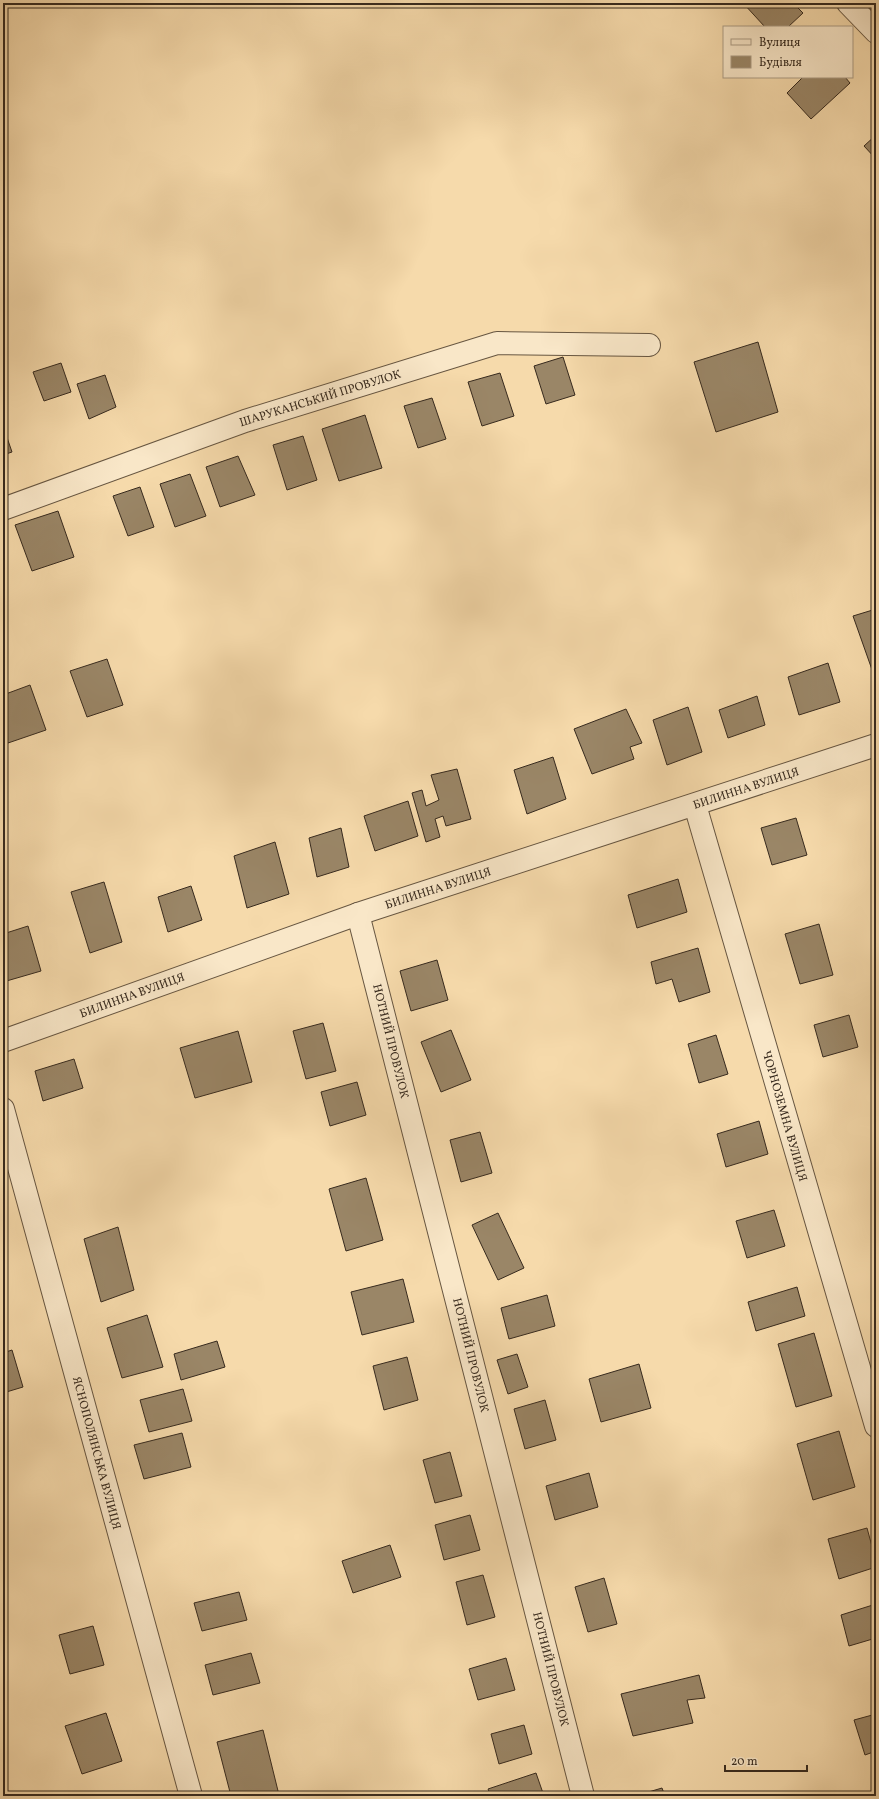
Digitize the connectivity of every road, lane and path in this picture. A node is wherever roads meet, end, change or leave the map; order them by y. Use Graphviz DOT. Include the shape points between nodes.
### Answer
graph roads {
  1 [pos="848,3"];
  2 [pos="876,32"];
  3 [pos="649,346"];
  4 [pos="3,510"];
  5 [pos="876,744"];
  6 [pos="695,805"];
  7 [pos="358,914"];
  8 [pos="3,1041"];
  9 [pos="3,1109"];
  10 [pos="876,1426"];
  11 [pos="191,1796"];
  12 [pos="583,1796"];
  1 -- 2 [label="street"];
  3 -- 4 [label="street, ШАРУКАНСЬКИЙ ПРОВУЛОК" via="497,343 245,421"];
  5 -- 6 [label="street, БИЛИННА ВУЛИЦЯ"];
  6 -- 7 [label="street, БИЛИННА ВУЛИЦЯ"];
  6 -- 10 [label="street, ЧОРНОЗЕМНА ВУЛИЦЯ"];
  7 -- 8 [label="street, БИЛИННА ВУЛИЦЯ"];
  7 -- 12 [label="street, НОТНИЙ ПРОВУЛОК"];
  9 -- 11 [label="street, ЯСНОПОЛЯНСЬКА ВУЛИЦЯ"];
}
